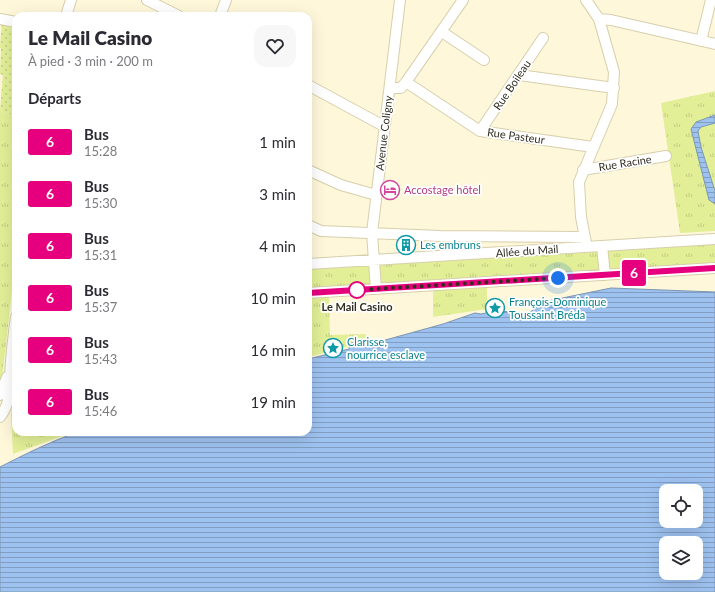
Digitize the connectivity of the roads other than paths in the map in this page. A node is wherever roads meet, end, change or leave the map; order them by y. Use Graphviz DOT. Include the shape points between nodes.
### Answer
graph roads {
  1 [pos="71,0"];
  2 [pos="147,0"];
  3 [pos="226,0"];
  4 [pos="400,0"];
  5 [pos="463,0"];
  6 [pos="586,0"];
  7 [pos="711,0"];
  8 [pos="67,12"];
  9 [pos="171,12"];
  10 [pos="222,12"];
  11 [pos="0,19"];
  12 [pos="599,19"];
  13 [pos="12,21"];
  14 [pos="442,32"];
  15 [pos="543,38"];
  16 [pos="701,41"];
  17 [pos="715,44"];
  18 [pos="484,60"];
  19 [pos="519,75"];
  20 [pos="406,82"];
  21 [pos="312,87"];
  22 [pos="390,88"];
  23 [pos="614,88"];
  24 [pos="386,125"];
  25 [pos="480,131"];
  26 [pos="593,147"];
  27 [pos="666,156"];
  28 [pos="583,170"];
  29 [pos="312,172"];
  30 [pos="376,195"];
  31 [pos="312,227"];
  32 [pos="372,233"];
  33 [pos="584,237"];
  34 [pos="715,239"];
  35 [pos="602,246"];
  36 [pos="587,247"];
  37 [pos="374,260"];
  38 [pos="312,264"];
  39 [pos="715,268"];
  40 [pos="605,275"];
  41 [pos="376,289"];
  42 [pos="312,293"];
  43 [pos="12,349"];
  44 [pos="10,364"];
  45 [pos="0,395"];
  46 [pos="0,416"];
  1 -- 8 [label="street"];
  2 -- 9 [label="street"];
  3 -- 10 [label="street"];
  4 -- 22 [label="street, Avenue Coligny"];
  5 -- 14 [label="street"];
  6 -- 12 [label="street"];
  7 -- 16 [label="street"];
  11 -- 13 [label="street"];
  12 -- 16 [label="street"];
  12 -- 23 [label="street" via="614,72"];
  14 -- 18 [label="street"];
  14 -- 20 [label="street"];
  15 -- 19 [label="street, Rue Boileau"];
  16 -- 17 [label="street"];
  19 -- 23 [label="street"];
  19 -- 25 [label="street, Rue Boileau"];
  20 -- 22 [label="street" via="401,88"];
  20 -- 25 [label="street, Rue Pasteur"];
  21 -- 24 [label="street"];
  22 -- 24 [label="street, Avenue Coligny"];
  23 -- 26 [label="street" via="612,104"];
  24 -- 30 [label="street, Avenue Coligny"];
  25 -- 26 [label="street, Rue Pasteur"];
  26 -- 28 [label="street"];
  27 -- 28 [label="street, Rue Racine"];
  28 -- 33 [label="street" via="578,182 578,193"];
  29 -- 30 [label="street" via="341,185"];
  30 -- 32 [label="street, Avenue Coligny"];
  31 -- 32 [label="street" via="321,232"];
  32 -- 33 [label="street"];
  32 -- 37 [label="street, Avenue Coligny"];
  33 -- 36 [label="street"];
  34 -- 35 [label="street, Allée du Mail"];
  35 -- 36 [label="street, Allée du Mail"];
  35 -- 40 [label="street"];
  36 -- 37 [label="street, Allée du Mail"];
  37 -- 38 [label="street, Allée du Mail"];
  37 -- 41 [label="street, Avenue Coligny"];
  39 -- 40 [label="street"];
  40 -- 41 [label="street"];
  41 -- 42 [label="street"];
  43 -- 44 [label="street"];
  44 -- 45 [label="street"];
  44 -- 46 [label="street" via="10,394"];
}
